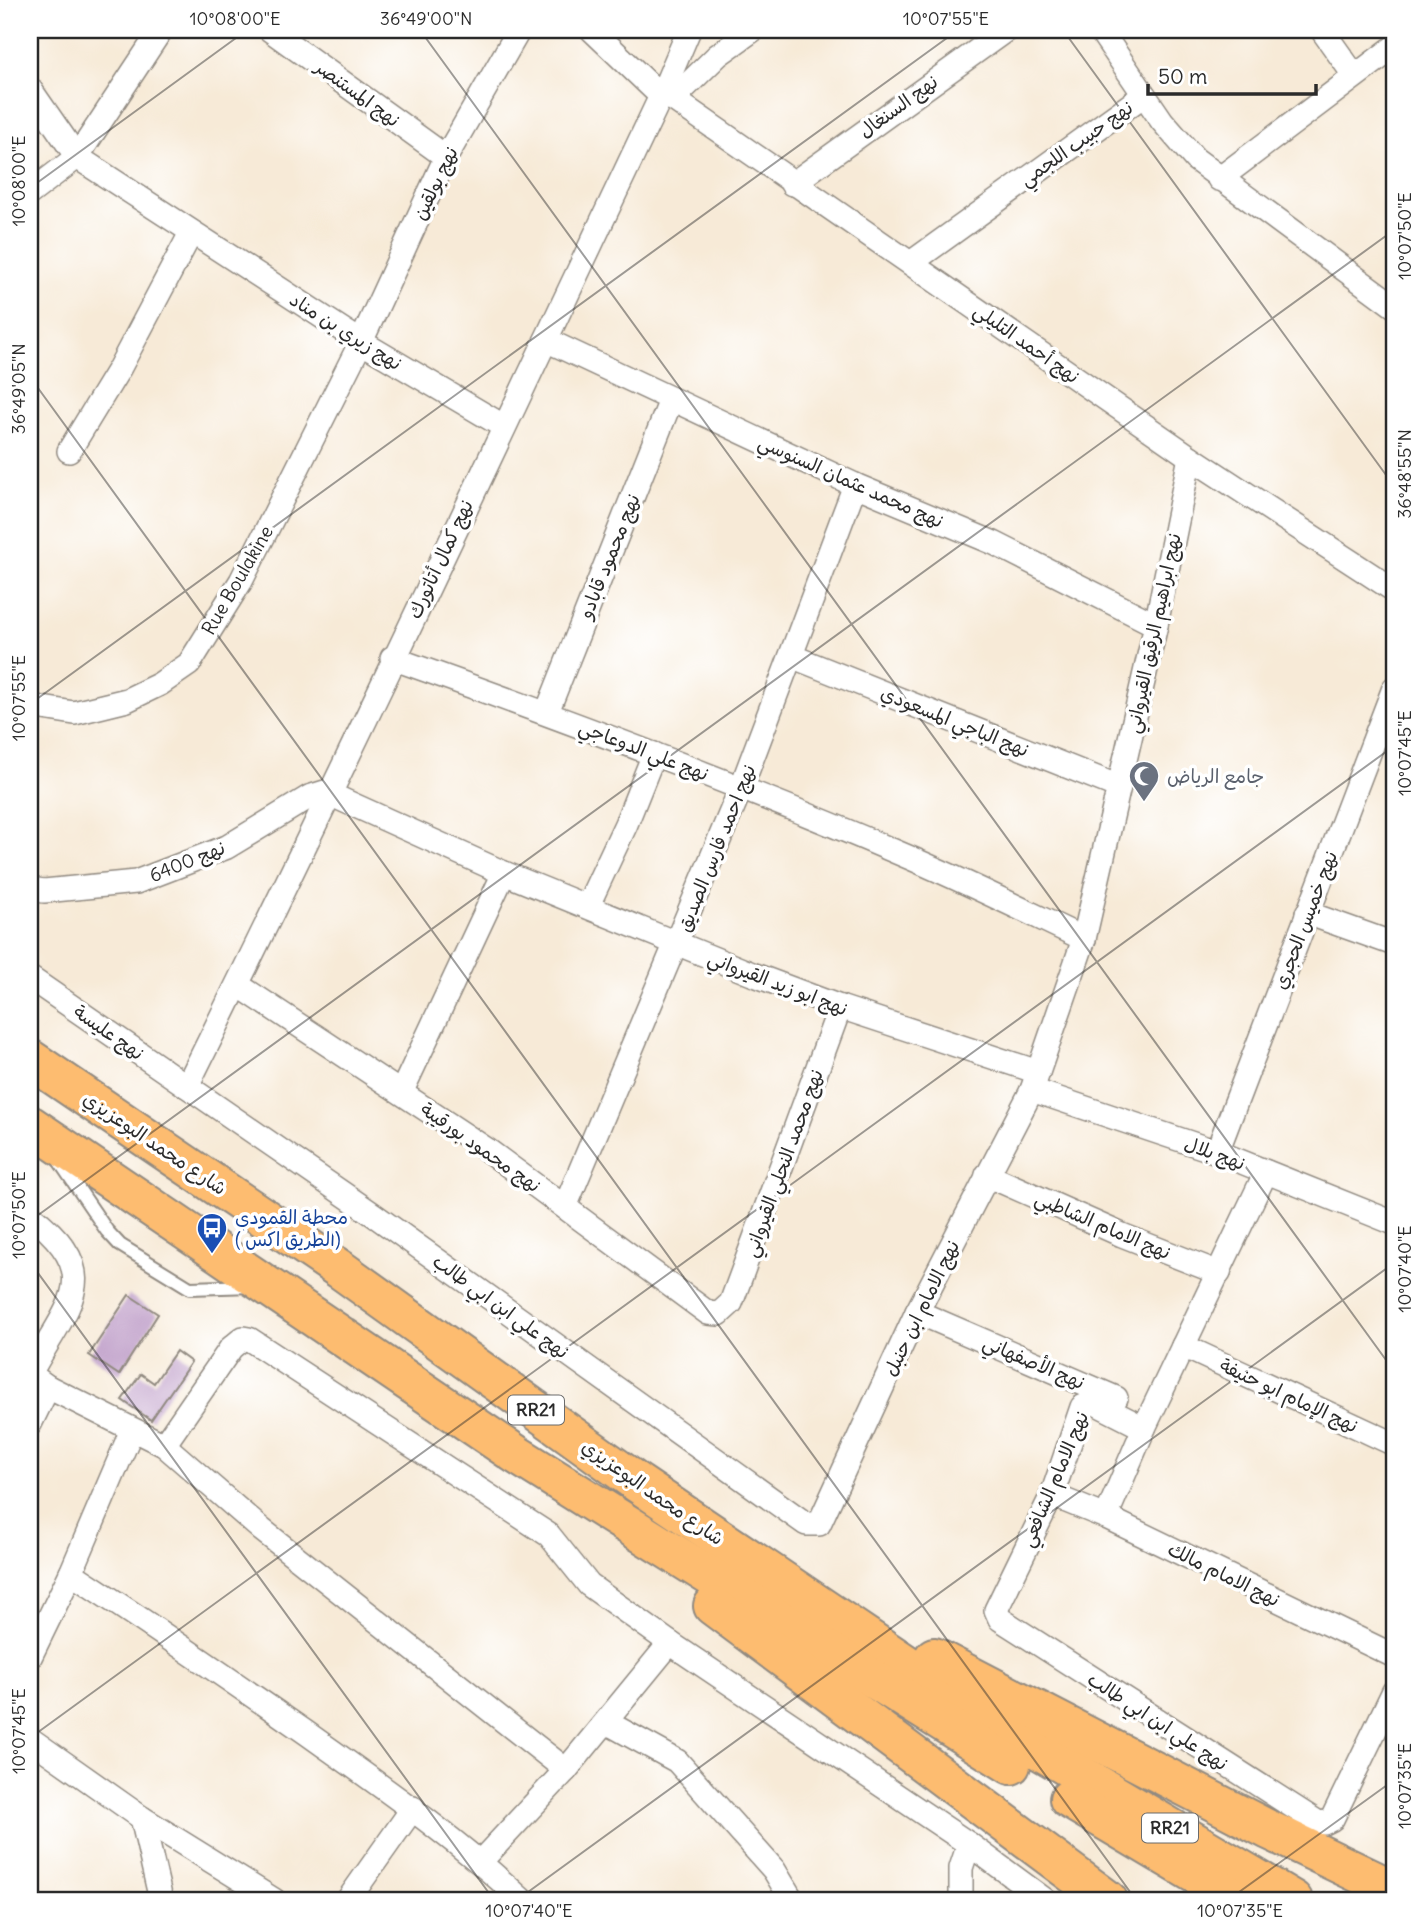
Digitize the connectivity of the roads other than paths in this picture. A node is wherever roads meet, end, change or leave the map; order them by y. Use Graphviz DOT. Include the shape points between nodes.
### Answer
graph roads {
  1 [pos="161,30"];
  2 [pos="270,30"];
  3 [pos="519,30"];
  4 [pos="592,30"];
  5 [pos="689,30"];
  6 [pos="753,30"];
  7 [pos="1006,30"];
  8 [pos="1100,30"];
  9 [pos="1322,30"];
  10 [pos="1394,47"];
  11 [pos="1354,75"];
  12 [pos="30,89"];
  13 [pos="1144,95"];
  14 [pos="667,97"];
  15 [pos="77,156"];
  16 [pos="446,157"];
  17 [pos="1219,180"];
  18 [pos="792,184"];
  19 [pos="30,193"];
  20 [pos="191,233"];
  21 [pos="912,262"];
  22 [pos="1394,306"];
  23 [pos="545,340"];
  24 [pos="361,342"];
  25 [pos="671,400"];
  26 [pos="503,426"];
  27 [pos="69,451"];
  28 [pos="1190,457"];
  29 [pos="855,485"];
  30 [pos="1394,590"];
  31 [pos="1156,625"];
  32 [pos="791,656"];
  33 [pos="392,659"];
  34 [pos="1394,688"];
  35 [pos="30,706"];
  36 [pos="547,712"];
  37 [pos="654,754"];
  38 [pos="1119,787"];
  39 [pos="741,788"];
  40 [pos="332,794"];
  41 [pos="504,873"];
  42 [pos="30,889"];
  43 [pos="588,905"];
  44 [pos="1307,913"];
  45 [pos="1084,939"];
  46 [pos="677,944"];
  47 [pos="1394,944"];
  48 [pos="30,978"];
  49 [pos="238,985"];
  50 [pos="840,1007"];
  51 [pos="30,1059"];
  52 [pos="1035,1081"];
  53 [pos="187,1086"];
  54 [pos="402,1091"];
  55 [pos="35,1128"];
  56 [pos="1217,1152"];
  57 [pos="1266,1172"];
  58 [pos="987,1175"];
  59 [pos="565,1207"];
  60 [pos="30,1214"];
  61 [pos="1394,1223"];
  62 [pos="1219,1273"];
  63 [pos="917,1312"];
  64 [pos="719,1314"];
  65 [pos="1183,1346"];
  66 [pos="36,1378"];
  67 [pos="32,1412"];
  68 [pos="1147,1420"];
  69 [pos="132,1430"];
  70 [pos="1394,1444"];
  71 [pos="164,1445"];
  72 [pos="517,1455"];
  73 [pos="639,1484"];
  74 [pos="1052,1495"];
  75 [pos="1106,1517"];
  76 [pos="814,1525"];
  77 [pos="71,1573"];
  78 [pos="995,1613"];
  79 [pos="670,1643"];
  80 [pos="1394,1656"];
  81 [pos="30,1657"];
  82 [pos="1394,1691"];
  83 [pos="608,1723"];
  84 [pos="30,1739"];
  85 [pos="1040,1766"];
  86 [pos="566,1770"];
  87 [pos="413,1808"];
  88 [pos="142,1818"];
  89 [pos="1269,1830"];
  90 [pos="969,1844"];
  91 [pos="481,1861"];
  92 [pos="1394,1890"];
  93 [pos="161,1900"];
  94 [pos="274,1900"];
  95 [pos="348,1900"];
  96 [pos="522,1900"];
  97 [pos="792,1900"];
  98 [pos="961,1900"];
  99 [pos="1045,1900"];
  100 [pos="1108,1900"];
  101 [pos="1239,1900"];
  102 [pos="1293,1900"];
  103 [pos="1380,1900"];
  1 -- 15 [label="street"];
  2 -- 16 [label="street, نهج المستنصر"];
  3 -- 16 [label="street, نهج بولقين"];
  4 -- 14 [label="street, نهج أحمد التليلي"];
  5 -- 14 [label="street, نهج كمال أتاتورك"];
  6 -- 14 [label="street"];
  7 -- 18 [label="street, نهج السنغال"];
  8 -- 13 [label="street"];
  9 -- 11 [label="street"];
  10 -- 11 [label="street"];
  11 -- 17 [label="street"];
  12 -- 15 [label="street, نهج زيري بن مناد"];
  13 -- 17 [label="street, نهج حبيب اللجمي" via="1177,142"];
  13 -- 21 [label="street, نهج حبيب اللجمي"];
  14 -- 18 [label="street, نهج أحمد التليلي"];
  14 -- 23 [label="street, نهج كمال أتاتورك"];
  15 -- 19 [label="street"];
  15 -- 20 [label="street, نهج زيري بن مناد"];
  16 -- 24 [label="street, نهج بولقين"];
  17 -- 22 [label="street, نهج حبيب اللجمي"];
  18 -- 21 [label="street, نهج أحمد التليلي"];
  20 -- 24 [label="street, نهج زيري بن مناد"];
  20 -- 27 [label="street" via="119,369"];
  21 -- 28 [label="street, نهج أحمد التليلي"];
  23 -- 25 [label="street, نهج محمد عثمان السنوسي"];
  23 -- 26 [label="street, نهج كمال أتاتورك"];
  24 -- 26 [label="street, نهج زيري بن مناد"];
  24 -- 35 [label="street, Rue Boulakine" via="241,581 188,664 127,700 74,713"];
  25 -- 29 [label="street, نهج محمد عثمان السنوسي"];
  25 -- 36 [label="street, نهج محمود قابادو"];
  26 -- 33 [label="street, نهج كمال أتاتورك"];
  28 -- 30 [label="street, نهج أحمد التليلي"];
  28 -- 31 [label="street, نهج ابراهيم الرقيق القيرواني"];
  29 -- 31 [label="street, نهج محمد عثمان السنوسي" via="994,543"];
  29 -- 32 [label="street, نهج احمد فارس الصديق"];
  31 -- 38 [label="street, نهج ابراهيم الرقيق القيرواني"];
  32 -- 38 [label="street, نهج الباجي المسعودي"];
  32 -- 39 [label="street, نهج احمد فارس الصديق"];
  33 -- 36 [label="street, نهج علي الدوعاجي"];
  33 -- 40 [label="street, نهج كمال أتاتورك"];
  34 -- 44 [label="street, نهج خميس الحجري"];
  36 -- 37 [label="street, نهج علي الدوعاجي"];
  37 -- 39 [label="street, نهج علي الدوعاجي"];
  37 -- 43 [label="street"];
  38 -- 45 [label="street, نهج ابراهيم الرقيق القيرواني"];
  39 -- 45 [label="street, نهج علي الدوعاجي" via="904,855"];
  39 -- 46 [label="street, نهج احمد فارس الصديق"];
  40 -- 41 [label="street, نهج ابو زيد القيرواني"];
  40 -- 42 [label="street, نهج 6400" via="320,792 227,847 136,882"];
  40 -- 49 [label="street, نهج كمال أتاتورك"];
  41 -- 43 [label="street, نهج ابو زيد القيرواني"];
  41 -- 54 [label="street"];
  43 -- 46 [label="street, نهج ابو زيد القيرواني"];
  44 -- 47 [label="street"];
  44 -- 56 [label="street, نهج خميس الحجري"];
  45 -- 52 [label="street, نهج ابراهيم الرقيق القيرواني"];
  46 -- 50 [label="street, نهج ابو زيد القيرواني"];
  46 -- 59 [label="street, نهج احمد فارس الصديق"];
  48 -- 53 [label="street, نهج عليسة"];
  49 -- 53 [label="street, نهج كمال أتاتورك"];
  49 -- 54 [label="street, نهج محمود بورقيبة"];
  50 -- 52 [label="street, نهج ابو زيد القيرواني"];
  50 -- 64 [label="street, نهج محمد النحلي القيرواني" via="731,1303"];
  51 -- 73 [label="highway, شارع محمد البوعزيزي / RR21" via="341,1270"];
  52 -- 56 [label="street, نهج بلال"];
  52 -- 58 [label="street, نهج الامام ابن حنبل"];
  53 -- 76 [label="street, نهج علي ابن ابي طالب" via="806,1524"];
  54 -- 59 [label="street, نهج محمود بورقيبة"];
  55 -- 72 [label="highway, شارع محمد البوعزيزي / RR21"];
  56 -- 57 [label="street, نهج بلال"];
  57 -- 61 [label="street, نهج بلال"];
  57 -- 62 [label="street"];
  58 -- 62 [label="street, نهج الامام الشاطبي"];
  58 -- 63 [label="street, نهج الامام ابن حنبل"];
  59 -- 64 [label="street, نهج محمود بورقيبة" via="708,1313"];
  60 -- 66 [label="street" via="63,1246 71,1260 76,1288"];
  62 -- 65 [label="street"];
  63 -- 68 [label="street, نهج الأصفهاني"];
  63 -- 76 [label="street, نهج الامام ابن حنبل" via="823,1519"];
  65 -- 68 [label="street"];
  65 -- 70 [label="street, نهج الإمام ابو حنيفة"];
  66 -- 67 [label="street"];
  66 -- 69 [label="street"];
  68 -- 74 [label="street, نهج الامام الشافعي" via="1087,1403"];
  68 -- 75 [label="street"];
  69 -- 71 [label="street"];
  69 -- 77 [label="street"];
  71 -- 79 [label="street" via="237,1340 249,1339 550,1535 589,1585"];
  71 -- 86 [label="street" via="262,1530"];
  72 -- 85 [label="highway, شارع محمد البوعزيزي / RR21"];
  72 -- 100 [label="highway"];
  73 -- 85 [label="highway, شارع محمد البوعزيزي / RR21" via="995,1724"];
  73 -- 89 [label="highway" via="760,1549 938,1659"];
  74 -- 75 [label="street, نهج الامام مالك"];
  74 -- 78 [label="street, نهج الامام الشافعي"];
  75 -- 80 [label="street, نهج الامام مالك"];
  77 -- 81 [label="street"];
  77 -- 87 [label="street"];
  78 -- 82 [label="street, نهج علي ابن ابي طالب" via="1310,1819 1324,1823 1332,1819"];
  79 -- 83 [label="street"];
  79 -- 90 [label="street"];
  83 -- 86 [label="street"];
  83 -- 97 [label="street" via="677,1761 774,1870"];
  84 -- 88 [label="street"];
  85 -- 101 [label="highway, شارع محمد البوعزيزي / RR21"];
  85 -- 102 [label="highway, شارع محمد البوعزيزي / RR21"];
  86 -- 91 [label="street"];
  87 -- 91 [label="street"];
  87 -- 95 [label="street"];
  88 -- 93 [label="street"];
  88 -- 94 [label="street"];
  89 -- 92 [label="highway"];
  89 -- 103 [label="highway"];
  90 -- 98 [label="street" via="961,1868"];
  90 -- 99 [label="street"];
  91 -- 96 [label="street"];
}
